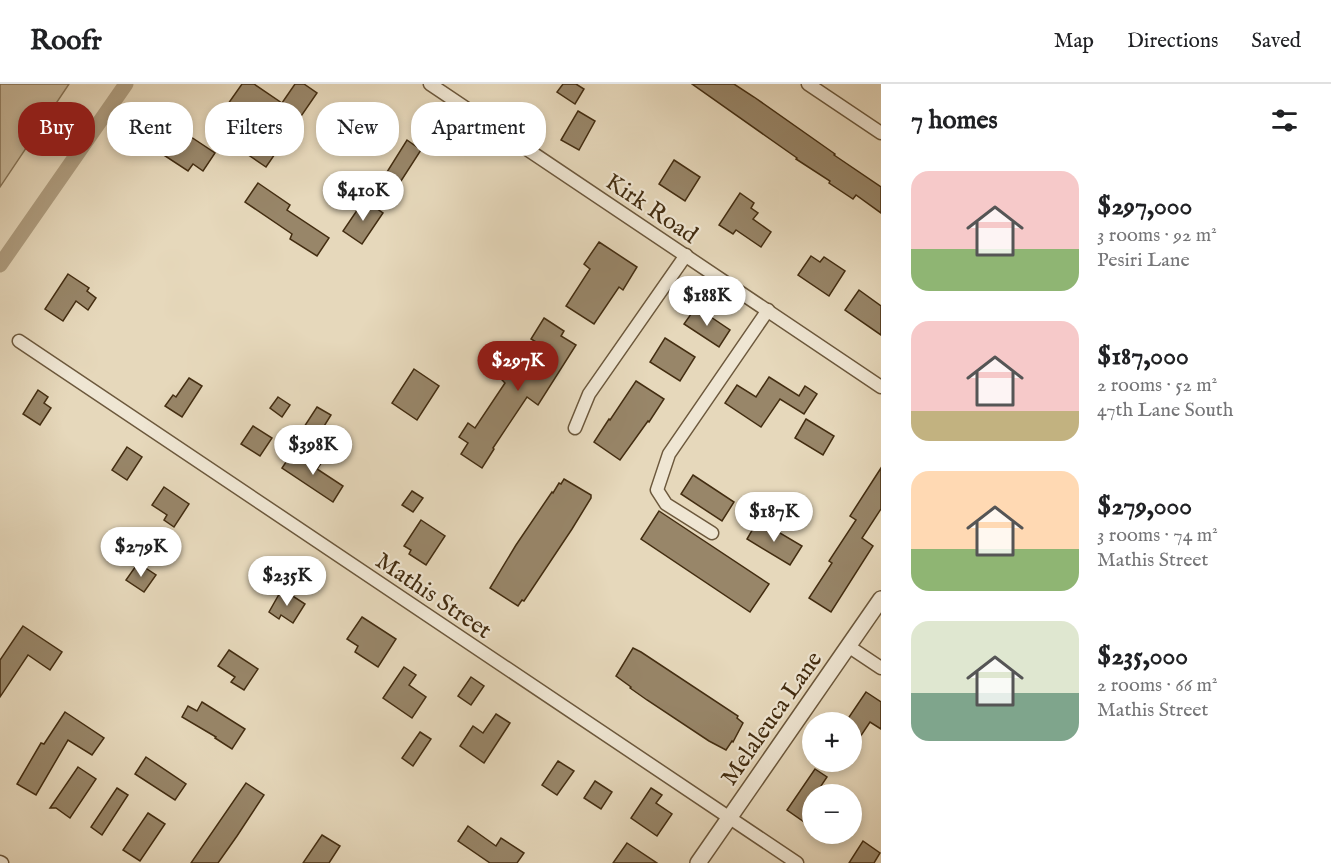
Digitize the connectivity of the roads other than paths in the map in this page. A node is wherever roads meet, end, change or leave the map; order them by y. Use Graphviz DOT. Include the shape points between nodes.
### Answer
graph roads {
  1 [pos="430,84"];
  2 [pos="808,84"];
  3 [pos="881,134"];
  4 [pos="686,255"];
  5 [pos="768,310"];
  6 [pos="19,341"];
  7 [pos="881,387"];
  8 [pos="575,428"];
  9 [pos="712,533"];
  10 [pos="881,599"];
  11 [pos="848,646"];
  12 [pos="881,668"];
  13 [pos="729,818"];
  14 [pos="698,863"];
  15 [pos="796,863"];
  1 -- 4 [label="street, Kirk Road"];
  2 -- 3 [label="street"];
  4 -- 5 [label="street, Kirk Road"];
  4 -- 8 [label="street" via="589,394"];
  5 -- 7 [label="street, Kirk Road"];
  5 -- 9 [label="street" via="669,454 657,490 666,504"];
  6 -- 13 [label="street, Mathis Street"];
  10 -- 11 [label="street, Melaleuca Lane"];
  11 -- 12 [label="street"];
  11 -- 13 [label="street, Melaleuca Lane"];
  13 -- 14 [label="street, Melaleuca Lane"];
  13 -- 15 [label="street, Mathis Street"];
}
